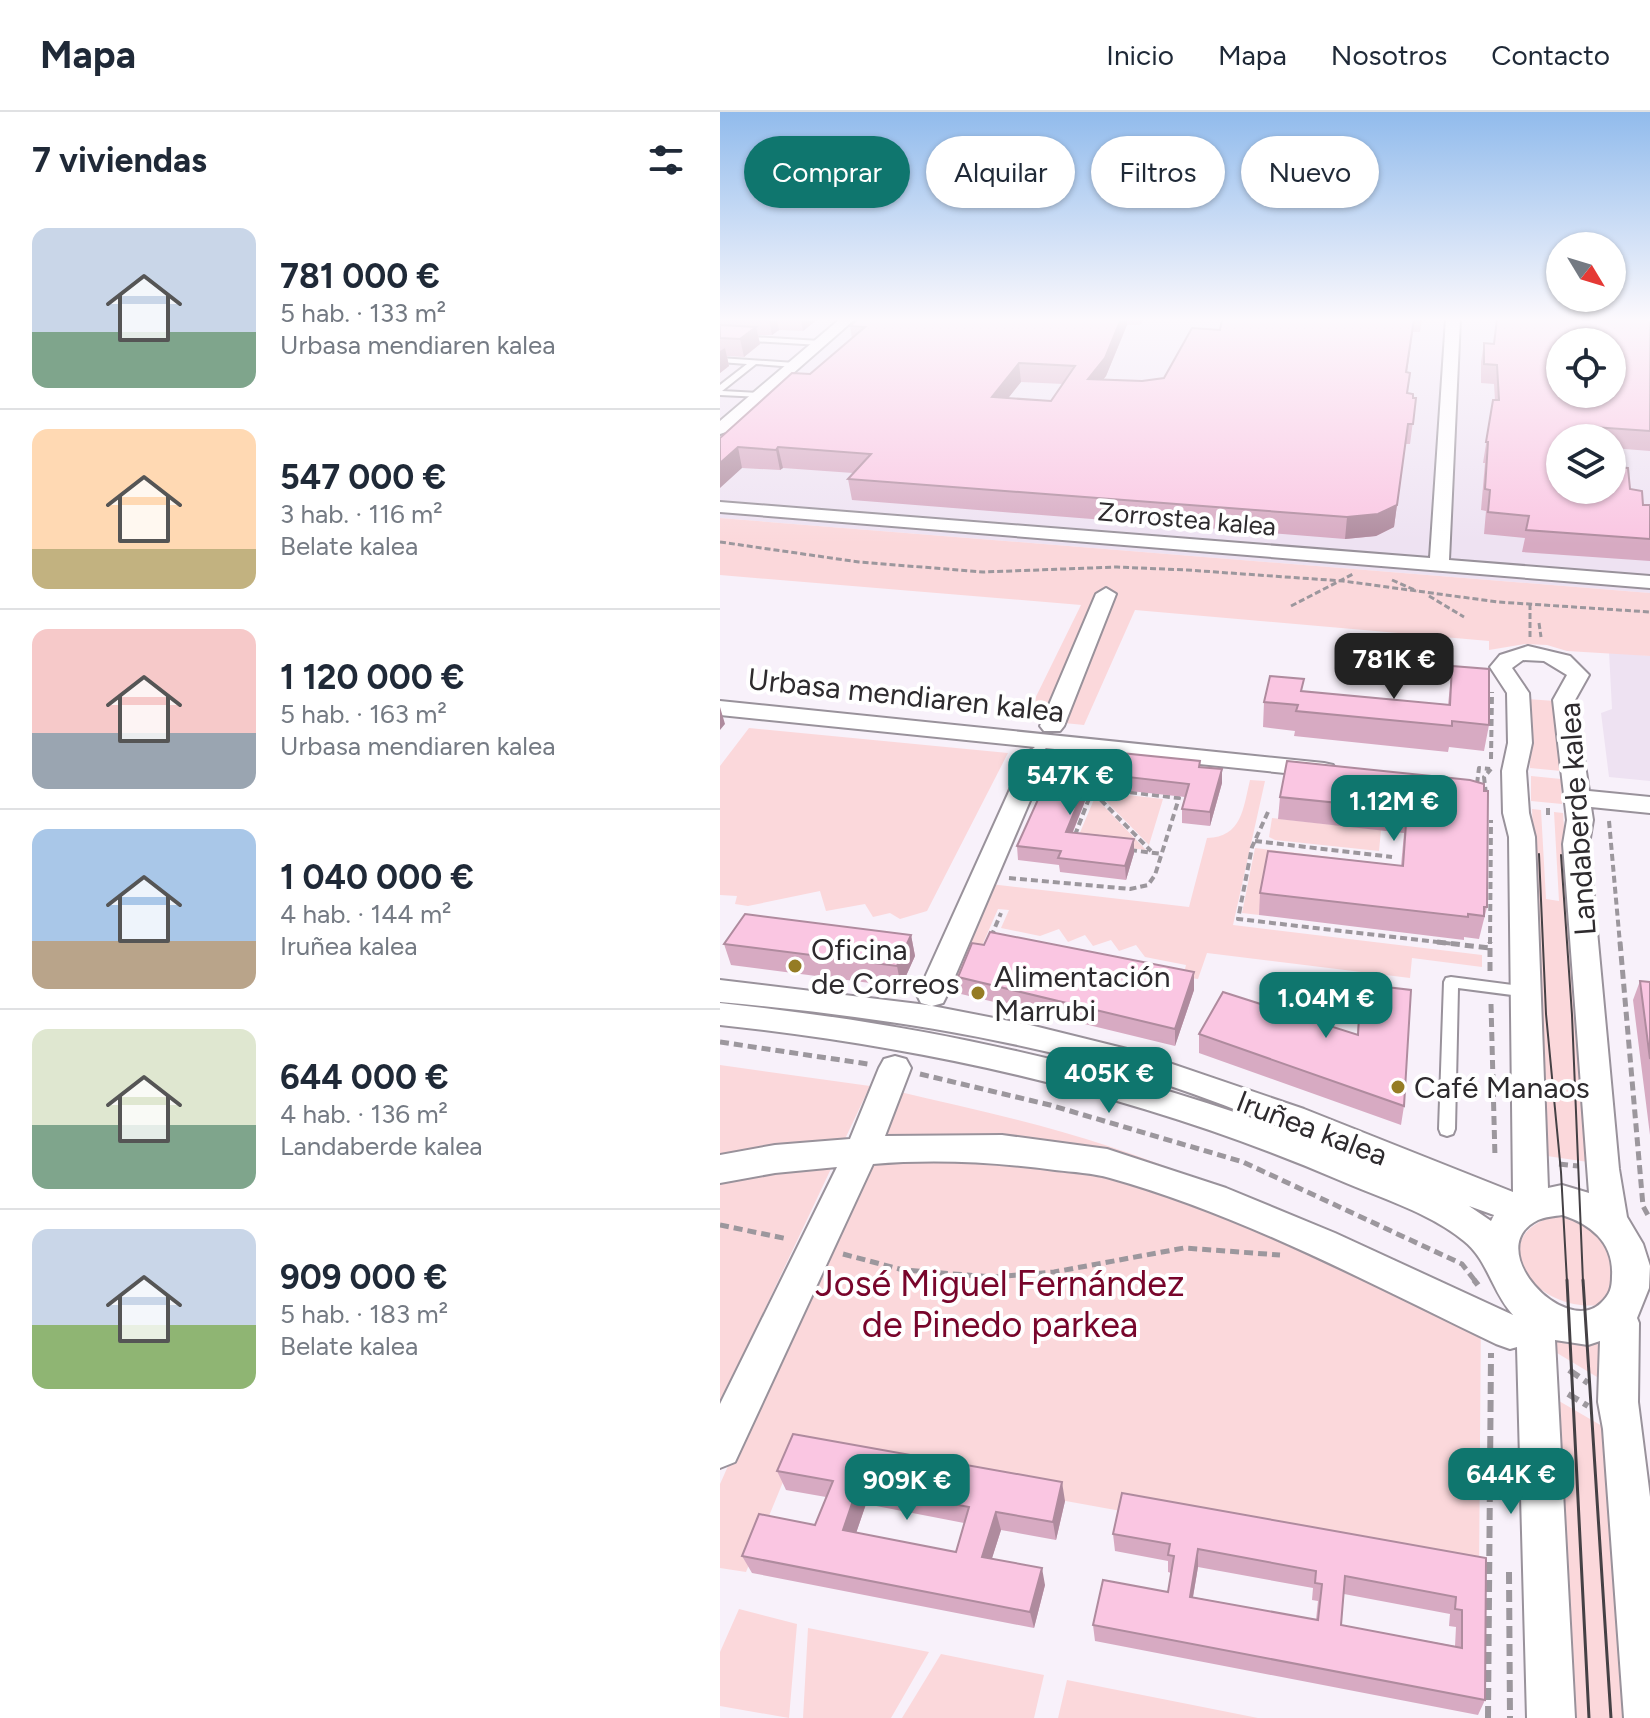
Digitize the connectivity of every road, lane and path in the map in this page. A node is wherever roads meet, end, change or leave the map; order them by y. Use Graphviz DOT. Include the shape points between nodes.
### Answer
graph roads {
  1 [pos="727,394"];
  2 [pos="761,394"];
  3 [pos="1449,394"];
  4 [pos="756,398"];
  5 [pos="720,429"];
  6 [pos="720,507"];
  7 [pos="720,542"];
  8 [pos="1439,565"];
  9 [pos="1362,568"];
  10 [pos="1389,578"];
  11 [pos="1343,581"];
  12 [pos="1650,582"];
  13 [pos="1106,594"];
  14 [pos="1425,594"];
  15 [pos="1530,604"];
  16 [pos="1291,606"];
  17 [pos="1650,612"];
  18 [pos="1464,617"];
  19 [pos="1539,623"];
  20 [pos="1530,645"];
  21 [pos="1542,646"];
  22 [pos="720,708"];
  23 [pos="1052,726"];
  24 [pos="1038,754"];
  25 [pos="1355,773"];
  26 [pos="1514,780"];
  27 [pos="1092,788"];
  28 [pos="1482,794"];
  29 [pos="1578,798"];
  30 [pos="1650,805"];
  31 [pos="1548,808"];
  32 [pos="1490,810"];
  33 [pos="1268,812"];
  34 [pos="1548,817"];
  35 [pos="1255,841"];
  36 [pos="1071,844"];
  37 [pos="1126,850"];
  38 [pos="1153,853"];
  39 [pos="1162,854"];
  40 [pos="1392,857"];
  41 [pos="1009,878"];
  42 [pos="1001,913"];
  43 [pos="1491,948"];
  44 [pos="985,949"];
  45 [pos="1490,987"];
  46 [pos="720,991"];
  47 [pos="1528,992"];
  48 [pos="932,995"];
  49 [pos="720,1014"];
  50 [pos="720,1042"];
  51 [pos="895,1068"];
  52 [pos="1447,1129"];
  53 [pos="862,1151"];
  54 [pos="1495,1158"];
  55 [pos="1533,1161"];
  56 [pos="1488,1163"];
  57 [pos="720,1169"];
  58 [pos="1602,1169"];
  59 [pos="1640,1172"];
  60 [pos="1527,1207"];
  61 [pos="1610,1216"];
  62 [pos="720,1225"];
  63 [pos="817,1245"];
  64 [pos="1498,1253"];
  65 [pos="1285,1256"];
  66 [pos="1650,1272"];
  67 [pos="1634,1321"];
  68 [pos="1512,1342"];
  69 [pos="1621,1415"];
  70 [pos="720,1448"];
  71 [pos="1488,1718"];
  72 [pos="1551,1718"];
  73 [pos="1648,1718"];
  1 -- 4 [label="lane"];
  2 -- 4 [label="street"];
  3 -- 8 [label="street"];
  4 -- 5 [label="street"];
  6 -- 8 [label="street, Zorrostea kalea"];
  7 -- 11 [label="path" via="859,562 983,572 1117,567"];
  8 -- 12 [label="street, Zorrostea kalea"];
  9 -- 11 [label="path"];
  10 -- 14 [label="path"];
  11 -- 14 [label="path"];
  11 -- 16 [label="path"];
  13 -- 23 [label="street"];
  14 -- 15 [label="path"];
  14 -- 18 [label="path"];
  15 -- 17 [label="path"];
  15 -- 20 [label="path"];
  19 -- 21 [label="path"];
  22 -- 25 [label="street, Urbasa mendiaren kalea"];
  24 -- 48 [label="street"];
  26 -- 28 [label="street"];
  26 -- 28 [label="path" via="1479,768"];
  26 -- 29 [label="street, Landaberde kalea" via="1520,743 1518,693 1502,664 1522,655 1555,657 1578,675 1564,700"];
  26 -- 47 [label="street, Landaberde kalea" via="1522,837"];
  27 -- 36 [label="path"];
  27 -- 38 [label="path"];
  27 -- 39 [label="path" via="1179,798"];
  29 -- 30 [label="street"];
  29 -- 58 [label="street, Landaberde kalea" via="1576,844"];
  31 -- 34 [label="path"];
  32 -- 43 [label="path"];
  33 -- 35 [label="path"];
  35 -- 40 [label="path"];
  35 -- 43 [label="path" via="1238,919"];
  37 -- 38 [label="path"];
  38 -- 39 [label="path"];
  39 -- 41 [label="path" via="1148,885 1130,889"];
  42 -- 44 [label="path"];
  43 -- 45 [label="path"];
  45 -- 47 [label="lane"];
  45 -- 52 [label="lane" via="1451,982"];
  45 -- 54 [label="path"];
  46 -- 60 [label="street, Iruñea kalea" via="935,1017 1133,1062 1295,1119 1483,1198"];
  47 -- 55 [label="street, Landaberde kalea"];
  49 -- 64 [label="street, Iruñea kalea" via="865,1029 983,1051 1190,1110 1305,1151 1437,1209 1478,1230"];
  50 -- 51 [label="path"];
  51 -- 53 [label="street"];
  51 -- 68 [label="path" via="1050,1105 1243,1162 1462,1264"];
  53 -- 57 [label="street"];
  53 -- 63 [label="street"];
  53 -- 68 [label="street" via="1002,1149 1107,1163 1214,1198 1322,1244"];
  54 -- 55 [label="path"];
  54 -- 56 [label="path"];
  55 -- 58 [label="path"];
  55 -- 60 [label="street, Landaberde kalea"];
  58 -- 59 [label="path"];
  58 -- 61 [label="street, Landaberde kalea"];
  60 -- 61 [label="street" via="1546,1201 1578,1202"];
  60 -- 64 [label="street" via="1509,1220"];
  61 -- 66 [label="street" via="1629,1231"];
  62 -- 63 [label="path"];
  63 -- 65 [label="path" via="867,1263 971,1279 1019,1278 1170,1249"];
  63 -- 70 [label="street"];
  64 -- 68 [label="street" via="1509,1284"];
  66 -- 67 [label="street"];
  67 -- 68 [label="street" via="1578,1328 1552,1320"];
  67 -- 69 [label="street"];
  68 -- 69 [label="path"];
  68 -- 69 [label="path"];
  68 -- 71 [label="path"];
  68 -- 72 [label="street"];
  69 -- 73 [label="street"];
}
